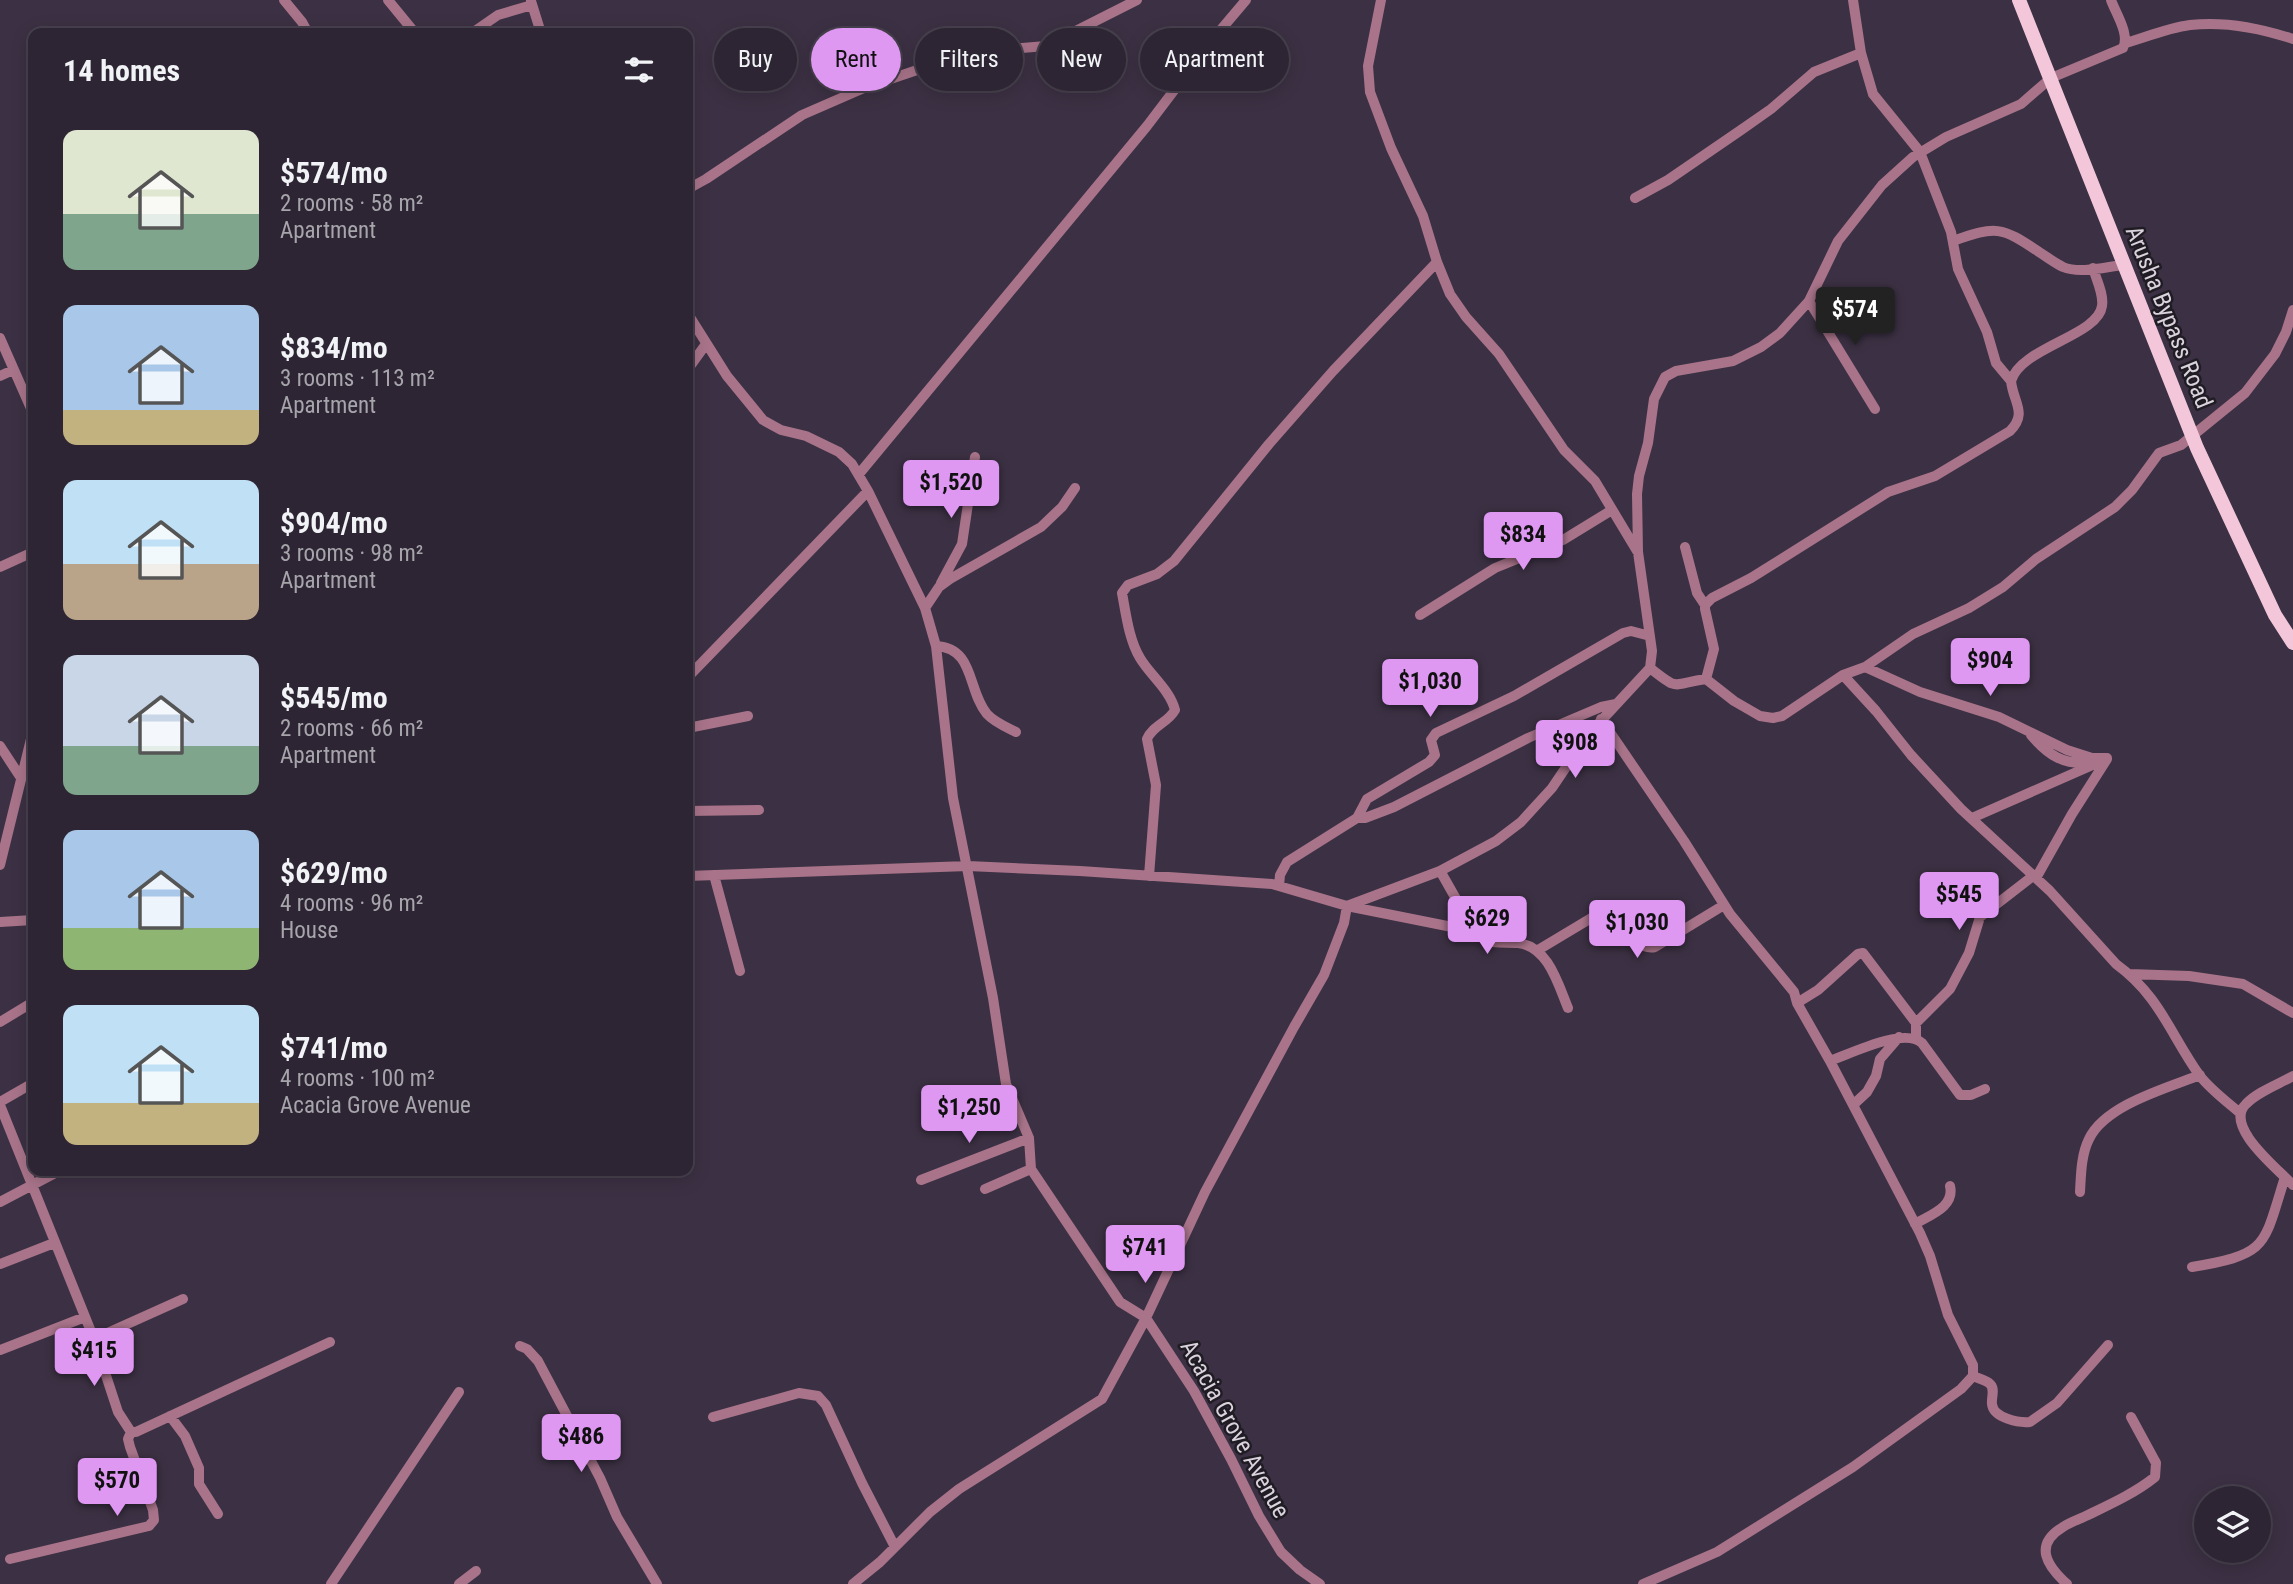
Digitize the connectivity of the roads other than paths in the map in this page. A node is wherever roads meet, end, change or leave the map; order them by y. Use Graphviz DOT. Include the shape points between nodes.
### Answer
graph roads {
  1 [pos="284,0"];
  2 [pos="388,0"];
  3 [pos="1137,0"];
  4 [pos="1246,0"];
  5 [pos="1381,0"];
  6 [pos="1853,0"];
  7 [pos="2019,0"];
  8 [pos="2111,0"];
  9 [pos="531,2"];
  10 [pos="305,28"];
  11 [pos="411,28"];
  12 [pos="479,28"];
  13 [pos="539,28"];
  14 [pos="2293,39"];
  15 [pos="2126,43"];
  16 [pos="1861,53"];
  17 [pos="2052,78"];
  18 [pos="1920,152"];
  19 [pos="693,186"];
  20 [pos="1635,198"];
  21 [pos="1953,241"];
  22 [pos="1437,262"];
  23 [pos="2123,265"];
  24 [pos="2093,268"];
  25 [pos="1810,300"];
  26 [pos="2293,310"];
  27 [pos="693,322"];
  28 [pos="0,338"];
  29 [pos="706,344"];
  30 [pos="693,362"];
  31 [pos="13,370"];
  32 [pos="0,376"];
  33 [pos="2011,381"];
  34 [pos="28,396"];
  35 [pos="1875,409"];
  36 [pos="2192,437"];
  37 [pos="975,457"];
  38 [pos="859,474"];
  39 [pos="1075,488"];
  40 [pos="868,491"];
  41 [pos="1612,510"];
  42 [pos="1685,547"];
  43 [pos="1638,552"];
  44 [pos="28,554"];
  45 [pos="0,567"];
  46 [pos="939,587"];
  47 [pos="1705,605"];
  48 [pos="925,608"];
  49 [pos="1420,615"];
  50 [pos="1650,636"];
  51 [pos="2293,643"];
  52 [pos="936,646"];
  53 [pos="1865,667"];
  54 [pos="1650,668"];
  55 [pos="693,672"];
  56 [pos="1843,675"];
  57 [pos="1706,678"];
  58 [pos="1617,704"];
  59 [pos="748,716"];
  60 [pos="1601,719"];
  61 [pos="693,727"];
  62 [pos="1016,732"];
  63 [pos="0,746"];
  64 [pos="28,751"];
  65 [pos="2107,758"];
  66 [pos="21,778"];
  67 [pos="758,810"];
  68 [pos="693,811"];
  69 [pos="1357,818"];
  70 [pos="1972,818"];
  71 [pos="0,865"];
  72 [pos="968,866"];
  73 [pos="1440,871"];
  74 [pos="713,875"];
  75 [pos="693,876"];
  76 [pos="1149,876"];
  77 [pos="2034,877"];
  78 [pos="1279,886"];
  79 [pos="1724,905"];
  80 [pos="1347,906"];
  81 [pos="28,920"];
  82 [pos="0,922"];
  83 [pos="1477,932"];
  84 [pos="1538,950"];
  85 [pos="740,971"];
  86 [pos="2129,974"];
  87 [pos="1797,1003"];
  88 [pos="28,1005"];
  89 [pos="1568,1008"];
  90 [pos="2293,1013"];
  91 [pos="0,1022"];
  92 [pos="1916,1023"];
  93 [pos="1900,1037"];
  94 [pos="1916,1038"];
  95 [pos="1830,1061"];
  96 [pos="2200,1075"];
  97 [pos="2293,1076"];
  98 [pos="28,1086"];
  99 [pos="1985,1089"];
  100 [pos="0,1103"];
  101 [pos="1853,1105"];
  102 [pos="2240,1113"];
  103 [pos="1029,1138"];
  104 [pos="1031,1169"];
  105 [pos="51,1176"];
  106 [pos="2285,1177"];
  107 [pos="921,1180"];
  108 [pos="2293,1185"];
  109 [pos="1950,1186"];
  110 [pos="32,1187"];
  111 [pos="985,1189"];
  112 [pos="2080,1192"];
  113 [pos="0,1202"];
  114 [pos="1915,1224"];
  115 [pos="54,1242"];
  116 [pos="0,1264"];
  117 [pos="2192,1267"];
  118 [pos="183,1299"];
  119 [pos="85,1317"];
  120 [pos="1146,1318"];
  121 [pos="94,1339"];
  122 [pos="330,1342"];
  123 [pos="2108,1345"];
  124 [pos="520,1346"];
  125 [pos="0,1350"];
  126 [pos="1973,1376"];
  127 [pos="459,1392"];
  128 [pos="170,1416"];
  129 [pos="713,1417"];
  130 [pos="2131,1417"];
  131 [pos="131,1432"];
  132 [pos="218,1514"];
  133 [pos="895,1547"];
  134 [pos="10,1559"];
  135 [pos="476,1571"];
  136 [pos="331,1584"];
  137 [pos="459,1584"];
  138 [pos="657,1584"];
  139 [pos="853,1584"];
  140 [pos="1320,1584"];
  141 [pos="1643,1584"];
  142 [pos="2067,1584"];
  1 -- 10 [label="street"];
  2 -- 11 [label="street"];
  3 -- 19 [label="street" via="1046,46 929,65 864,88 802,115"];
  4 -- 38 [label="street"];
  5 -- 22 [label="street" via="1368,66 1370,92 1423,216"];
  6 -- 16 [label="street"];
  7 -- 17 [label="main road, Arusha Bypass Road"];
  8 -- 15 [label="street"];
  9 -- 12 [label="street"];
  9 -- 13 [label="street"];
  14 -- 15 [label="street" via="2247,27 2210,24 2188,25"];
  15 -- 17 [label="street" via="2114,53"];
  16 -- 18 [label="street" via="1872,94"];
  16 -- 20 [label="street" via="1814,72 1751,123"];
  17 -- 18 [label="street" via="2021,104"];
  17 -- 23 [label="main road, Arusha Bypass Road"];
  18 -- 21 [label="street"];
  18 -- 25 [label="street" via="1882,185 1838,242"];
  21 -- 24 [label="street" via="1985,230 2005,231 2063,267"];
  21 -- 33 [label="street" via="1958,269 1996,363"];
  22 -- 41 [label="street" via="1460,310 1499,354 1564,450 1595,481"];
  22 -- 76 [label="street" via="1333,371 1174,561 1157,574 1128,585 1122,593 1139,657 1175,710 1147,739 1156,793"];
  23 -- 24 [label="street"];
  23 -- 36 [label="main road, Arusha Bypass Road"];
  24 -- 33 [label="street" via="2102,298 2099,313 2024,362"];
  25 -- 35 [label="street"];
  25 -- 43 [label="street" via="1780,333 1744,356 1676,370 1665,377 1654,399 1639,476"];
  26 -- 36 [label="street" via="2265,369 2238,400"];
  27 -- 29 [label="street"];
  28 -- 31 [label="street"];
  29 -- 30 [label="street"];
  29 -- 38 [label="street" via="763,420 839,452"];
  31 -- 32 [label="street"];
  31 -- 34 [label="street"];
  33 -- 47 [label="street" via="2019,421 2010,431 1926,481 1888,492"];
  36 -- 51 [label="main road, Arusha Bypass Road" via="2275,615"];
  36 -- 53 [label="street" via="2159,453 2115,507 2036,559 2003,587 1913,635"];
  37 -- 46 [label="street" via="962,544"];
  38 -- 40 [label="street"];
  39 -- 46 [label="street" via="1041,527"];
  40 -- 48 [label="street"];
  40 -- 55 [label="street"];
  41 -- 43 [label="street"];
  41 -- 49 [label="street" via="1563,540 1495,568"];
  42 -- 47 [label="street" via="1697,593"];
  43 -- 50 [label="street"];
  44 -- 45 [label="street"];
  46 -- 48 [label="street"];
  47 -- 57 [label="street" via="1714,649"];
  48 -- 52 [label="street"];
  50 -- 54 [label="street"];
  50 -- 69 [label="street" via="1623,633 1514,696 1436,733 1431,740 1433,759 1367,799"];
  52 -- 62 [label="street" via="957,652 987,714"];
  52 -- 72 [label="street" via="953,798"];
  53 -- 56 [label="street"];
  53 -- 65 [label="street" via="1920,692 1999,717 2067,750"];
  54 -- 57 [label="street" via="1681,686"];
  54 -- 58 [label="street"];
  56 -- 57 [label="street" via="1790,712 1773,718 1744,707"];
  56 -- 70 [label="street"];
  58 -- 60 [label="street"];
  58 -- 69 [label="street" via="1528,738 1385,811"];
  59 -- 61 [label="street"];
  60 -- 73 [label="street" via="1536,808 1496,841"];
  60 -- 79 [label="street"];
  63 -- 66 [label="street"];
  64 -- 66 [label="street"];
  65 -- 70 [label="street"];
  65 -- 77 [label="street"];
  66 -- 71 [label="street"];
  67 -- 68 [label="street"];
  69 -- 78 [label="street" via="1287,862"];
  70 -- 77 [label="street"];
  72 -- 74 [label="street"];
  72 -- 76 [label="street"];
  72 -- 103 [label="street" via="1006,1084"];
  73 -- 80 [label="street"];
  73 -- 83 [label="street"];
  74 -- 75 [label="street"];
  74 -- 85 [label="street"];
  76 -- 78 [label="street"];
  77 -- 86 [label="street"];
  77 -- 92 [label="street" via="1980,916 1969,953 1950,989"];
  78 -- 80 [label="street"];
  79 -- 84 [label="street" via="1648,949 1598,914"];
  79 -- 87 [label="street" via="1794,992"];
  80 -- 83 [label="street"];
  80 -- 120 [label="street" via="1324,975 1205,1192"];
  81 -- 82 [label="street"];
  83 -- 84 [label="street" via="1485,940 1532,945"];
  84 -- 89 [label="street"];
  86 -- 90 [label="street" via="2243,984"];
  86 -- 96 [label="street" via="2161,1010"];
  87 -- 92 [label="street" via="1863,953"];
  87 -- 95 [label="street"];
  88 -- 91 [label="street"];
  92 -- 94 [label="street"];
  93 -- 94 [label="street"];
  93 -- 95 [label="street"];
  93 -- 101 [label="street" via="1880,1059 1867,1092"];
  94 -- 99 [label="street" via="1959,1096"];
  95 -- 101 [label="street"];
  96 -- 102 [label="street"];
  96 -- 112 [label="street" via="2130,1104 2100,1124 2087,1141"];
  97 -- 102 [label="street" via="2247,1102"];
  98 -- 100 [label="street"];
  100 -- 110 [label="street"];
  101 -- 114 [label="street"];
  102 -- 106 [label="street" via="2246,1136"];
  103 -- 104 [label="street"];
  103 -- 107 [label="street"];
  104 -- 111 [label="street"];
  104 -- 120 [label="street, Acacia Grove Avenue" via="1121,1302"];
  105 -- 110 [label="street"];
  106 -- 108 [label="street"];
  106 -- 117 [label="street" via="2269,1228 2254,1249 2239,1257"];
  109 -- 114 [label="street" via="1946,1205"];
  110 -- 113 [label="street"];
  110 -- 115 [label="street"];
  114 -- 126 [label="street" via="1948,1315 1971,1358"];
  115 -- 116 [label="street"];
  115 -- 119 [label="street"];
  118 -- 121 [label="street"];
  119 -- 121 [label="street"];
  119 -- 125 [label="street"];
  120 -- 133 [label="street" via="1102,1399 959,1489"];
  120 -- 140 [label="street, Acacia Grove Avenue" via="1194,1391 1281,1552"];
  121 -- 131 [label="street" via="118,1412"];
  122 -- 128 [label="street"];
  123 -- 126 [label="street" via="2057,1403 2030,1422 2010,1420 1995,1411 1993,1388"];
  124 -- 138 [label="street" via="538,1361 617,1517"];
  126 -- 141 [label="street" via="1853,1467 1717,1552"];
  127 -- 136 [label="street"];
  128 -- 131 [label="street"];
  128 -- 132 [label="street" via="186,1436 199,1468 199,1484"];
  129 -- 133 [label="street" via="799,1393 818,1396"];
  130 -- 142 [label="street" via="2157,1463 2155,1477 2051,1536 2045,1557"];
  131 -- 134 [label="street" via="130,1447 153,1510 149,1526"];
  133 -- 139 [label="street"];
  135 -- 137 [label="street"];
}
